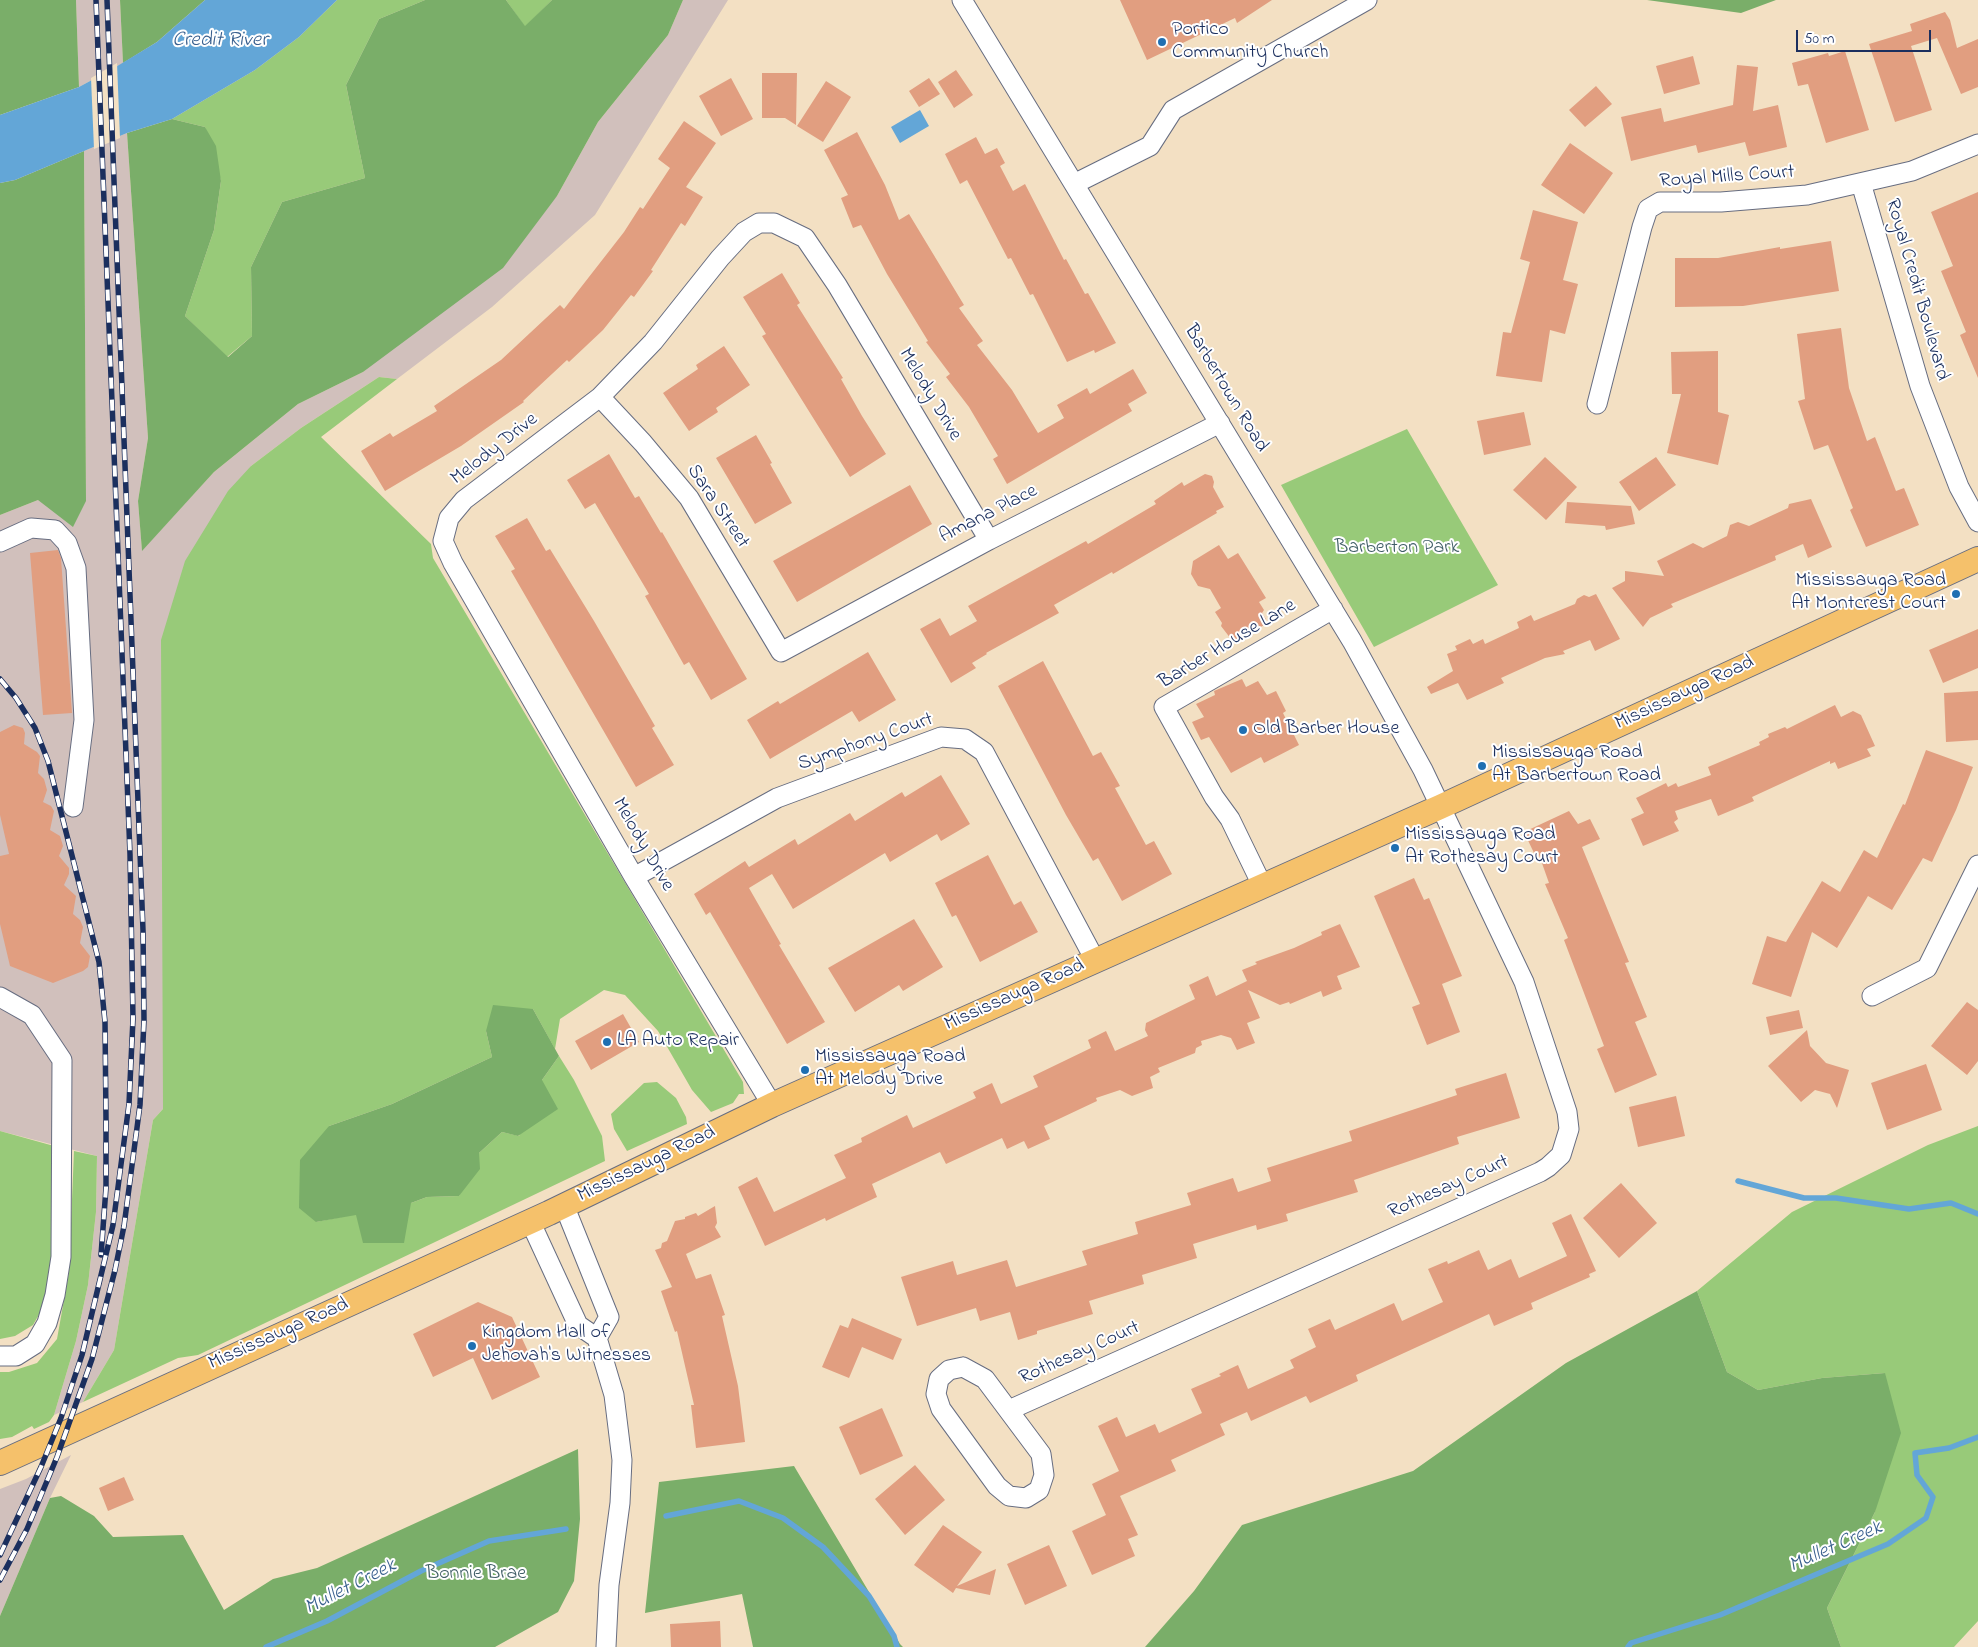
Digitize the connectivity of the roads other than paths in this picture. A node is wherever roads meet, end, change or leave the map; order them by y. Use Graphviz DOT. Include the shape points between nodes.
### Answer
graph roads {
  1 [pos="962,0"];
  2 [pos="1367,0"];
  3 [pos="1978,144"];
  4 [pos="1861,183"];
  5 [pos="1074,184"];
  6 [pos="600,398"];
  7 [pos="1597,404"];
  8 [pos="1220,423"];
  9 [pos="1978,522"];
  10 [pos="989,540"];
  11 [pos="0,542"];
  12 [pos="1978,559"];
  13 [pos="1333,609"];
  14 [pos="781,652"];
  15 [pos="73,807"];
  16 [pos="1440,807"];
  17 [pos="1978,865"];
  18 [pos="634,877"];
  19 [pos="1262,885"];
  20 [pos="1095,960"];
  21 [pos="1872,996"];
  22 [pos="0,997"];
  23 [pos="772,1105"];
  24 [pos="564,1205"];
  25 [pos="530,1221"];
  26 [pos="597,1338"];
  27 [pos="0,1356"];
  28 [pos="1009,1410"];
  29 [pos="0,1463"];
  30 [pos="606,1647"];
  1 -- 5 [label="street, Barbertown Road"];
  2 -- 5 [label="street" via="1173,110 1150,146"];
  3 -- 4 [label="street, Royal Credit Boulevard" via="1912,171"];
  4 -- 7 [label="street, Royal Mills Court" via="1807,195 1721,202 1660,202 1648,210"];
  4 -- 9 [label="street, Royal Credit Boulevard" via="1920,386 1959,487"];
  5 -- 8 [label="street, Barbertown Road"];
  6 -- 10 [label="street, Melody Drive" via="653,342 744,232 759,223 774,223 806,238"];
  6 -- 14 [label="street, Sara Street" via="689,498"];
  6 -- 18 [label="street, Melody Drive" via="464,500 449,518 443,541"];
  8 -- 10 [label="street, Amana Place"];
  8 -- 13 [label="street, Barbertown Road"];
  10 -- 14 [label="street, Amana Place"];
  11 -- 15 [label="street" via="31,528 55,530 67,544 76,568 84,720"];
  12 -- 16 [label="main road, Mississauga Road"];
  13 -- 16 [label="street, Barbertown Road" via="1394,715"];
  13 -- 19 [label="street, Barber House Lane" via="1164,707 1214,797 1230,819"];
  16 -- 19 [label="main road, Mississauga Road"];
  16 -- 28 [label="street, Rothesay Court" via="1524,982 1568,1121 1568,1138 1560,1155 1540,1172"];
  17 -- 21 [label="street" via="1927,968"];
  18 -- 20 [label="street, Symphony Court" via="777,798 941,737 965,739 984,752"];
  18 -- 23 [label="street, Melody Drive"];
  19 -- 20 [label="main road, Mississauga Road"];
  20 -- 23 [label="main road, Mississauga Road"];
  22 -- 27 [label="street" via="32,1015 62,1060 62,1257 47,1323 35,1344 16,1356"];
  23 -- 24 [label="main road, Mississauga Road"];
  24 -- 25 [label="main road, Mississauga Road"];
  24 -- 26 [label="street" via="609,1317"];
  25 -- 26 [label="street" via="578,1325"];
  25 -- 29 [label="main road, Mississauga Road"];
  26 -- 30 [label="street" via="614,1395 622,1460"];
  28 -- 28 [label="street, Rothesay Court" via="985,1379 963,1367 949,1370 939,1379 936,1394 941,1409 997,1486 1009,1496 1026,1498 1038,1490 1044,1475 1041,1454"];
}
